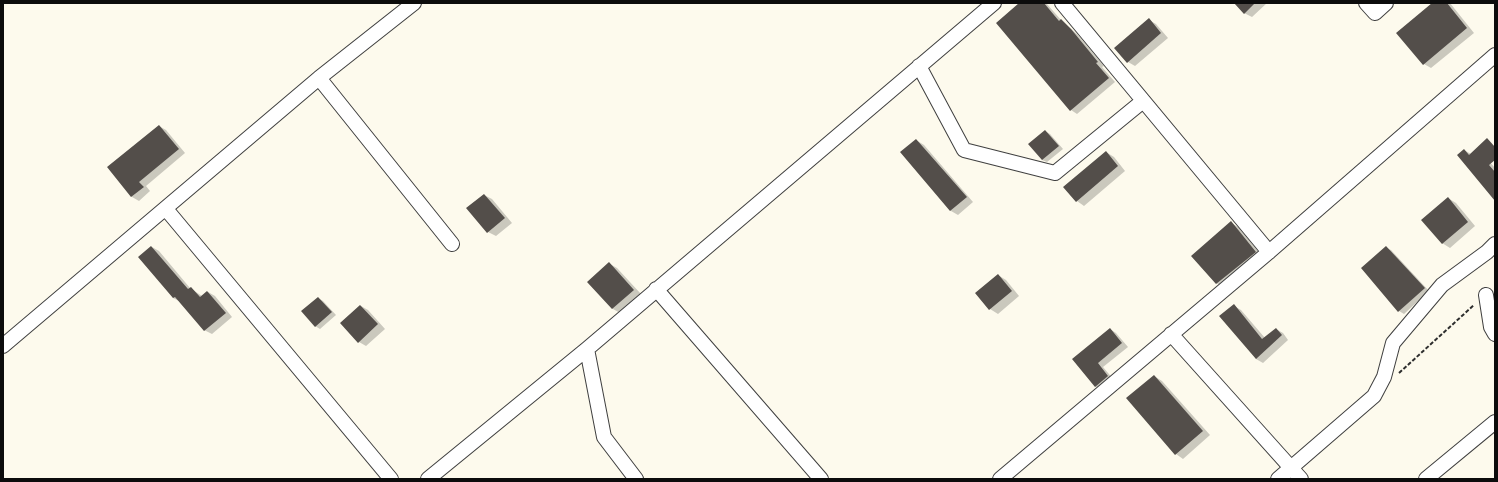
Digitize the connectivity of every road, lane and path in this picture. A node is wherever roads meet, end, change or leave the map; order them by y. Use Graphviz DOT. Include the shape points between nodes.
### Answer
graph roads {
  1 [pos="414,3"];
  2 [pos="994,3"];
  3 [pos="1062,3"];
  4 [pos="1366,3"];
  5 [pos="1386,3"];
  6 [pos="1495,54"];
  7 [pos="920,66"];
  8 [pos="319,78"];
  9 [pos="1143,101"];
  10 [pos="166,209"];
  11 [pos="452,244"];
  12 [pos="1495,244"];
  13 [pos="1269,252"];
  14 [pos="656,289"];
  15 [pos="1486,295"];
  16 [pos="1171,334"];
  17 [pos="1495,334"];
  18 [pos="3,346"];
  19 [pos="587,349"];
  20 [pos="1397,375"];
  21 [pos="1495,422"];
  22 [pos="1297,474"];
  23 [pos="391,479"];
  24 [pos="428,479"];
  25 [pos="636,479"];
  26 [pos="821,479"];
  27 [pos="1000,479"];
  28 [pos="1278,479"];
  29 [pos="1426,479"];
  1 -- 8 [label="street"];
  2 -- 7 [label="street"];
  3 -- 9 [label="street"];
  4 -- 5 [label="street" via="1375,13"];
  6 -- 13 [label="street"];
  7 -- 9 [label="street" via="964,150 1055,173"];
  7 -- 14 [label="street"];
  8 -- 10 [label="street"];
  8 -- 11 [label="street"];
  9 -- 13 [label="street"];
  10 -- 18 [label="street"];
  10 -- 23 [label="street"];
  12 -- 22 [label="street" via="1442,285 1393,343 1384,377 1374,396"];
  13 -- 16 [label="street"];
  14 -- 19 [label="street"];
  14 -- 26 [label="street"];
  15 -- 17 [label="street" via="1491,327"];
  15 -- 20 [label="path"];
  16 -- 22 [label="street"];
  16 -- 27 [label="street"];
  19 -- 24 [label="street"];
  19 -- 25 [label="street" via="604,437"];
  21 -- 29 [label="street"];
  22 -- 28 [label="street"];
}
